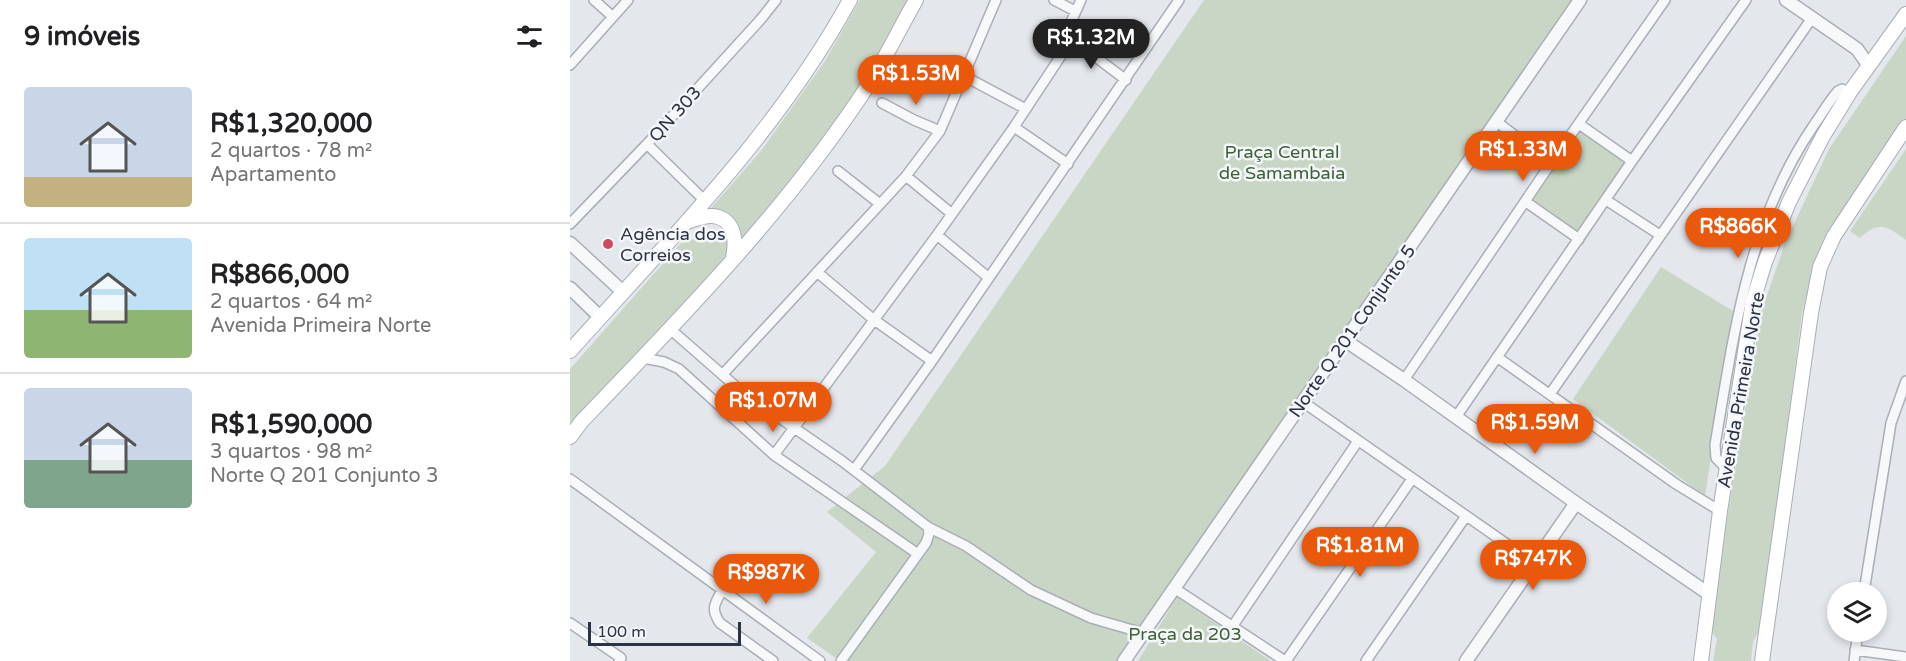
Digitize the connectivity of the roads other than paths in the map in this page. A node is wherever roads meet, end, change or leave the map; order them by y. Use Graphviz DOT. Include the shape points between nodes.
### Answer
graph roads {
  1 [pos="594,0"];
  2 [pos="628,0"];
  3 [pos="776,0"];
  4 [pos="850,0"];
  5 [pos="916,0"];
  6 [pos="996,0"];
  7 [pos="1054,0"];
  8 [pos="1081,0"];
  9 [pos="1179,0"];
  10 [pos="1580,0"];
  11 [pos="1665,0"];
  12 [pos="1746,0"];
  13 [pos="1786,0"];
  14 [pos="1075,11"];
  15 [pos="1906,14"];
  16 [pos="613,18"];
  17 [pos="1812,18"];
  18 [pos="1072,39"];
  19 [pos="1857,49"];
  20 [pos="1880,50"];
  21 [pos="571,62"];
  22 [pos="1869,66"];
  23 [pos="964,76"];
  24 [pos="1126,80"];
  25 [pos="882,103"];
  26 [pos="1024,108"];
  27 [pos="1497,122"];
  28 [pos="1579,124"];
  29 [pos="1014,127"];
  30 [pos="1906,128"];
  31 [pos="940,131"];
  32 [pos="647,144"];
  33 [pos="1632,161"];
  34 [pos="1551,163"];
  35 [pos="1068,164"];
  36 [pos="838,171"];
  37 [pos="906,176"];
  38 [pos="1606,200"];
  39 [pos="705,201"];
  40 [pos="1526,202"];
  41 [pos="880,204"];
  42 [pos="952,214"];
  43 [pos="690,220"];
  44 [pos="570,224"];
  45 [pos="937,235"];
  46 [pos="1660,235"];
  47 [pos="1579,239"];
  48 [pos="570,243"];
  49 [pos="733,258"];
  50 [pos="817,272"];
  51 [pos="989,278"];
  52 [pos="570,288"];
  53 [pos="623,292"];
  54 [pos="600,317"];
  55 [pos="873,319"];
  56 [pos="669,328"];
  57 [pos="1346,341"];
  58 [pos="570,351"];
  59 [pos="1497,357"];
  60 [pos="643,358"];
  61 [pos="932,361"];
  62 [pos="723,374"];
  63 [pos="1404,380"];
  64 [pos="1906,381"];
  65 [pos="741,391"];
  66 [pos="1550,394"];
  67 [pos="1303,402"];
  68 [pos="724,411"];
  69 [pos="1456,417"];
  70 [pos="794,428"];
  71 [pos="570,437"];
  72 [pos="1358,441"];
  73 [pos="774,455"];
  74 [pos="854,470"];
  75 [pos="570,479"];
  76 [pos="1413,479"];
  77 [pos="1576,503"];
  78 [pos="1720,510"];
  79 [pos="1466,516"];
  80 [pos="928,527"];
  81 [pos="918,554"];
  82 [pos="1534,563"];
  83 [pos="1866,582"];
  84 [pos="1174,588"];
  85 [pos="722,590"];
  86 [pos="1708,594"];
  87 [pos="570,623"];
  88 [pos="1232,627"];
  89 [pos="1143,633"];
  90 [pos="1856,642"];
  91 [pos="1855,650"];
  92 [pos="1906,657"];
  93 [pos="619,661"];
  94 [pos="773,661"];
  95 [pos="820,661"];
  96 [pos="841,661"];
  97 [pos="1124,661"];
  98 [pos="1286,661"];
  99 [pos="1366,661"];
  100 [pos="1466,661"];
  101 [pos="1701,661"];
  102 [pos="1762,661"];
  103 [pos="1854,661"];
  1 -- 16 [label="street"];
  2 -- 16 [label="street"];
  3 -- 32 [label="street, QN 303"];
  4 -- 39 [label="main road" via="793,92"];
  5 -- 49 [label="main road" via="856,102 798,183"];
  6 -- 23 [label="street"];
  7 -- 14 [label="street"];
  8 -- 14 [label="street"];
  9 -- 24 [label="street"];
  10 -- 27 [label="street, Norte Q 201 Conjunto 5"];
  11 -- 28 [label="street"];
  12 -- 33 [label="street"];
  13 -- 17 [label="street"];
  14 -- 18 [label="street"];
  15 -- 20 [label="main road, Avenida Primeira Norte"];
  16 -- 21 [label="street"];
  17 -- 19 [label="street"];
  17 -- 46 [label="street"];
  18 -- 24 [label="street"];
  18 -- 26 [label="street"];
  19 -- 20 [label="street"];
  19 -- 22 [label="street"];
  20 -- 22 [label="main road, Avenida Primeira Norte"];
  22 -- 78 [label="main road, Avenida Primeira Norte" via="1823,136 1789,202 1765,262 1753,301"];
  23 -- 26 [label="street"];
  23 -- 31 [label="street"];
  24 -- 35 [label="street"];
  25 -- 31 [label="street"];
  26 -- 29 [label="street"];
  27 -- 34 [label="street"];
  27 -- 57 [label="street, Norte Q 201 Conjunto 5"];
  28 -- 33 [label="street"];
  28 -- 34 [label="street"];
  29 -- 35 [label="street"];
  29 -- 42 [label="street"];
  30 -- 102 [label="main road" via="1834,236 1820,267 1810,313"];
  31 -- 37 [label="street"];
  32 -- 39 [label="street"];
  32 -- 44 [label="street, QN 303"];
  33 -- 38 [label="street"];
  34 -- 40 [label="street"];
  35 -- 51 [label="street"];
  36 -- 41 [label="street"];
  37 -- 41 [label="street"];
  37 -- 42 [label="street"];
  38 -- 46 [label="street"];
  38 -- 47 [label="street"];
  39 -- 43 [label="main road"];
  40 -- 47 [label="street"];
  40 -- 63 [label="street"];
  41 -- 50 [label="street"];
  42 -- 45 [label="street"];
  43 -- 49 [label="main road" via="719,217 729,225 736,244"];
  43 -- 53 [label="main road"];
  45 -- 51 [label="street"];
  45 -- 55 [label="street"];
  46 -- 66 [label="street"];
  47 -- 59 [label="street"];
  48 -- 53 [label="street"];
  49 -- 56 [label="main road"];
  50 -- 55 [label="street"];
  50 -- 62 [label="street"];
  51 -- 61 [label="street"];
  52 -- 54 [label="street"];
  53 -- 54 [label="main road"];
  54 -- 58 [label="main road"];
  55 -- 61 [label="street"];
  55 -- 70 [label="street"];
  56 -- 60 [label="main road"];
  56 -- 62 [label="street"];
  57 -- 63 [label="street"];
  57 -- 67 [label="street, Norte Q 201 Conjunto 5"];
  59 -- 66 [label="street"];
  59 -- 69 [label="street"];
  60 -- 68 [label="street" via="679,369"];
  60 -- 71 [label="main road"];
  61 -- 74 [label="street"];
  62 -- 65 [label="street"];
  63 -- 69 [label="street"];
  64 -- 83 [label="street" via="1891,423"];
  65 -- 68 [label="street"];
  65 -- 70 [label="street"];
  66 -- 78 [label="street" via="1676,484"];
  67 -- 72 [label="street"];
  67 -- 84 [label="street, Norte Q 201 Conjunto 5"];
  68 -- 73 [label="street"];
  69 -- 77 [label="street"];
  70 -- 73 [label="street"];
  70 -- 74 [label="street"];
  72 -- 76 [label="street"];
  72 -- 88 [label="street"];
  73 -- 81 [label="street"];
  74 -- 80 [label="street"];
  75 -- 85 [label="street"];
  76 -- 79 [label="street"];
  76 -- 98 [label="street"];
  77 -- 82 [label="street"];
  77 -- 86 [label="street"];
  78 -- 86 [label="main road, Avenida Primeira Norte"];
  79 -- 82 [label="street"];
  79 -- 99 [label="street"];
  80 -- 81 [label="street" via="930,534"];
  80 -- 89 [label="street" via="966,546 1031,590 1091,618"];
  81 -- 96 [label="street"];
  82 -- 100 [label="street"];
  84 -- 88 [label="street"];
  84 -- 89 [label="street, Norte Q 201 Conjunto 5"];
  85 -- 94 [label="street" via="714,606 720,623"];
  85 -- 95 [label="street"];
  86 -- 101 [label="main road, Avenida Primeira Norte"];
  87 -- 93 [label="street" via="621,658"];
  88 -- 98 [label="street"];
  89 -- 97 [label="street, Norte Q 201 Conjunto 5"];
  90 -- 91 [label="street"];
  91 -- 92 [label="street"];
  91 -- 103 [label="street"];
}
